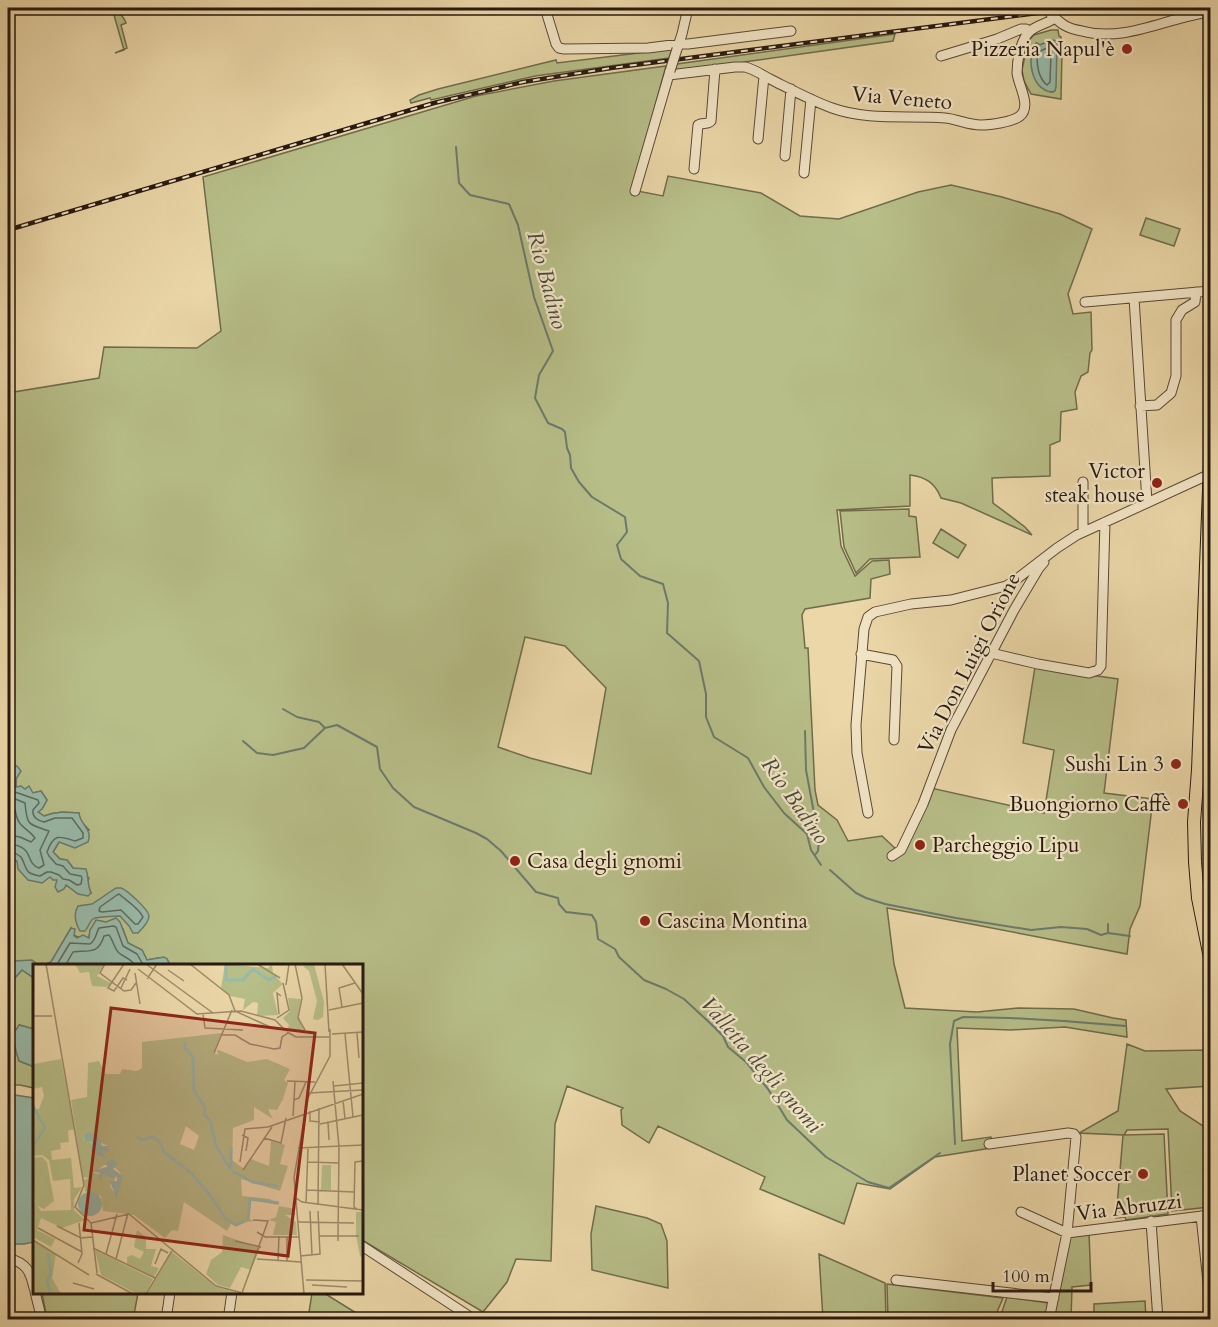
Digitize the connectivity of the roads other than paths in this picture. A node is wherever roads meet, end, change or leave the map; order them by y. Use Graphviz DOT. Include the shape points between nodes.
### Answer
graph roads {
  1 [pos="546,8"];
  2 [pos="688,8"];
  3 [pos="1048,12"];
  4 [pos="1210,12"];
  5 [pos="791,31"];
  6 [pos="1029,32"];
  7 [pos="678,46"];
  8 [pos="941,56"];
  9 [pos="715,69"];
  10 [pos="669,73"];
  11 [pos="764,76"];
  12 [pos="791,89"];
  13 [pos="811,99"];
  14 [pos="758,139"];
  15 [pos="785,156"];
  16 [pos="694,169"];
  17 [pos="804,173"];
  18 [pos="635,191"];
  19 [pos="1210,291"];
  20 [pos="1196,292"];
  21 [pos="1134,298"];
  22 [pos="1085,302"];
  23 [pos="1140,406"];
  24 [pos="1210,464"];
  25 [pos="1210,475"];
  26 [pos="1083,482"];
  27 [pos="1147,502"];
  28 [pos="1105,522"];
  29 [pos="1083,532"];
  30 [pos="1051,553"];
  31 [pos="991,653"];
  32 [pos="861,654"];
  33 [pos="1206,689"];
  34 [pos="894,740"];
  35 [pos="868,813"];
  36 [pos="892,856"];
  37 [pos="1210,958"];
  38 [pos="989,1144"];
  39 [pos="1021,1212"];
  40 [pos="1205,1216"];
  41 [pos="1151,1221"];
  42 [pos="1067,1233"];
  43 [pos="363,1247"];
  44 [pos="8,1258"];
  45 [pos="33,1276"];
  46 [pos="896,1280"];
  47 [pos="36,1294"];
  48 [pos="170,1294"];
  49 [pos="232,1294"];
  50 [pos="1054,1298"];
  51 [pos="1210,1301"];
  52 [pos="42,1320"];
  53 [pos="166,1320"];
  54 [pos="228,1320"];
  55 [pos="475,1320"];
  56 [pos="1049,1320"];
  57 [pos="1158,1320"];
  1 -- 7 [label="street" via="556,44 562,49"];
  2 -- 7 [label="street"];
  3 -- 4 [label="street" via="1064,25 1086,32 1116,34"];
  3 -- 6 [label="street"];
  5 -- 7 [label="street"];
  6 -- 8 [label="street" via="1021,29"];
  6 -- 13 [label="street, Via Veneto" via="1017,67 1025,108 1014,119 979,125 947,118 879,116 838,110"];
  7 -- 10 [label="street, bridge"];
  9 -- 10 [label="street, Via Veneto"];
  9 -- 11 [label="street, Via Veneto" via="745,67"];
  9 -- 16 [label="street" via="711,121 698,125"];
  10 -- 18 [label="street"];
  11 -- 12 [label="street, Via Veneto"];
  11 -- 14 [label="street"];
  12 -- 13 [label="street, Via Veneto"];
  12 -- 15 [label="street"];
  13 -- 17 [label="street"];
  19 -- 20 [label="street"];
  20 -- 21 [label="street"];
  20 -- 23 [label="street" via="1195,302 1182,310 1176,320 1176,376 1171,393 1157,405"];
  21 -- 22 [label="street"];
  21 -- 23 [label="street"];
  23 -- 27 [label="street"];
  24 -- 25 [label="main road"];
  25 -- 27 [label="street"];
  25 -- 33 [label="main road"];
  26 -- 29 [label="street"];
  27 -- 28 [label="street"];
  28 -- 29 [label="street"];
  28 -- 31 [label="street" via="1098,670 1089,673"];
  29 -- 30 [label="street"];
  30 -- 31 [label="street, Via Don Luigi Orione" via="1024,592"];
  30 -- 32 [label="street" via="1006,586 951,600 875,612 864,628"];
  31 -- 36 [label="street, Via Don Luigi Orione" via="951,730 901,850"];
  32 -- 34 [label="street" via="896,662"];
  32 -- 35 [label="street" via="856,725"];
  33 -- 37 [label="main road" via="1194,822 1198,898"];
  38 -- 42 [label="street" via="1074,1134"];
  39 -- 42 [label="street, Via Abruzzi"];
  40 -- 41 [label="street, Via Abruzzi"];
  40 -- 51 [label="street"];
  41 -- 42 [label="street, Via Abruzzi"];
  41 -- 57 [label="street"];
  42 -- 50 [label="street"];
  43 -- 55 [label="street"];
  44 -- 45 [label="street" via="25,1266"];
  46 -- 50 [label="street"];
  47 -- 52 [label="street"];
  48 -- 53 [label="street"];
  49 -- 54 [label="street"];
  50 -- 56 [label="street"];
}
